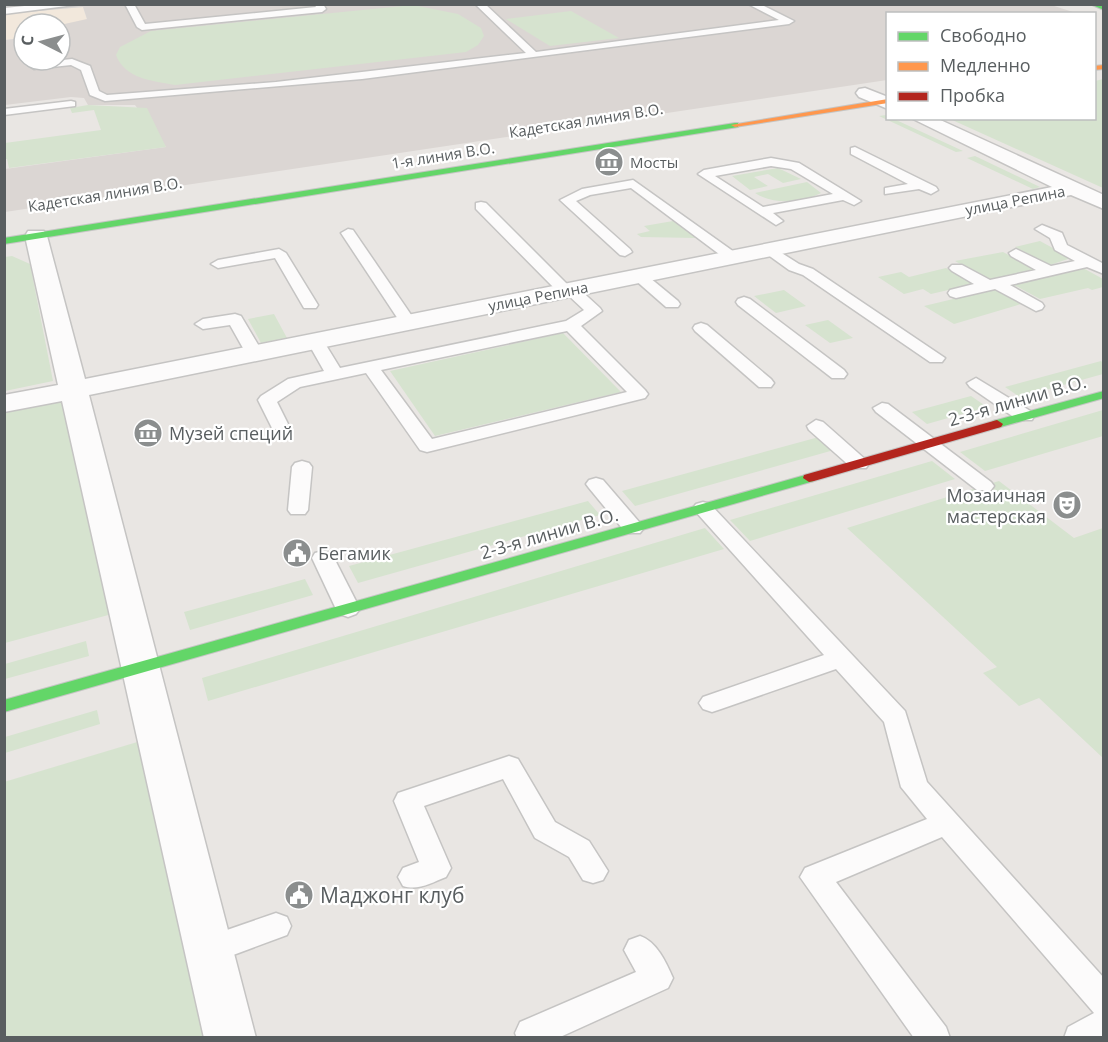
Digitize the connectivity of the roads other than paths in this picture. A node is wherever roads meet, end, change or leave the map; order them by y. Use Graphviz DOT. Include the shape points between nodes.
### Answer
graph roads {
  1 [pos="78,4"];
  2 [pos="129,4"];
  3 [pos="267,4"];
  4 [pos="318,4"];
  5 [pos="479,4"];
  6 [pos="752,4"];
  7 [pos="1092,4"];
  8 [pos="1104,8"];
  9 [pos="4,11"];
  10 [pos="274,14"];
  11 [pos="533,54"];
  12 [pos="72,62"];
  13 [pos="865,93"];
  14 [pos="886,99"];
  15 [pos="886,99"];
  16 [pos="71,104"];
  17 [pos="4,112"];
  18 [pos="924,120"];
  19 [pos="855,151"];
  20 [pos="1072,189"];
  21 [pos="890,191"];
  22 [pos="868,195"];
  23 [pos="850,198"];
  24 [pos="1104,203"];
  25 [pos="481,206"];
  26 [pos="761,212"];
  27 [pos="776,221"];
  28 [pos="4,226"];
  29 [pos="1042,229"];
  30 [pos="348,233"];
  31 [pos="36,236"];
  32 [pos="4,241"];
  33 [pos="769,249"];
  34 [pos="626,252"];
  35 [pos="1016,253"];
  36 [pos="732,257"];
  37 [pos="1088,261"];
  38 [pos="218,264"];
  39 [pos="957,268"];
  40 [pos="1104,270"];
  41 [pos="1049,271"];
  42 [pos="645,272"];
  43 [pos="992,285"];
  44 [pos="568,290"];
  45 [pos="956,293"];
  46 [pos="744,302"];
  47 [pos="672,303"];
  48 [pos="310,305"];
  49 [pos="1036,306"];
  50 [pos="408,322"];
  51 [pos="203,324"];
  52 [pos="571,325"];
  53 [pos="701,328"];
  54 [pos="323,337"];
  55 [pos="254,353"];
  56 [pos="936,357"];
  57 [pos="372,368"];
  58 [pos="838,374"];
  59 [pos="335,375"];
  60 [pos="765,383"];
  61 [pos="976,383"];
  62 [pos="73,390"];
  63 [pos="1104,394"];
  64 [pos="4,404"];
  65 [pos="882,408"];
  66 [pos="1025,416"];
  67 [pos="279,424"];
  68 [pos="816,426"];
  69 [pos="930,444"];
  70 [pos="859,464"];
  71 [pos="302,467"];
  72 [pos="596,484"];
  73 [pos="984,486"];
  74 [pos="703,508"];
  75 [pos="298,510"];
  76 [pos="633,528"];
  77 [pos="323,558"];
  78 [pos="348,609"];
  79 [pos="841,657"];
  80 [pos="140,668"];
  81 [pos="712,703"];
  82 [pos="4,706"];
  83 [pos="947,823"];
  84 [pos="593,872"];
  85 [pos="413,877"];
  86 [pos="276,926"];
  87 [pos="209,950"];
  88 [pos="640,950"];
  89 [pos="1104,1002"];
  90 [pos="1104,1025"];
  91 [pos="532,1033"];
  92 [pos="230,1038"];
  93 [pos="934,1038"];
  94 [pos="1080,1038"];
  1 -- 9 [label="lane"];
  2 -- 10 [label="lane" via="142,27"];
  3 -- 10 [label="lane"];
  4 -- 10 [label="lane" via="322,9"];
  5 -- 11 [label="lane"];
  6 -- 11 [label="lane" via="789,21"];
  7 -- 8 [label="main road"];
  11 -- 12 [label="lane" via="338,80 105,98 94,93 86,68"];
  13 -- 14 [label="street"];
  13 -- 28 [label="main road, Кадетская линия В.О."];
  15 -- 31 [label="main road, 1-я линия В.О."];
  16 -- 17 [label="lane"];
  18 -- 20 [label="street"];
  19 -- 21 [label="lane" via="926,188"];
  20 -- 24 [label="street"];
  20 -- 33 [label="street, улица Репина" via="1000,206 963,208 804,239"];
  22 -- 23 [label="lane"];
  23 -- 26 [label="lane"];
  23 -- 26 [label="lane" via="795,166 771,162 704,174"];
  25 -- 44 [label="lane"];
  26 -- 27 [label="lane"];
  29 -- 37 [label="lane" via="1057,236 1060,247"];
  30 -- 50 [label="lane"];
  31 -- 32 [label="main road, 1-я линия В.О."];
  31 -- 62 [label="street"];
  33 -- 36 [label="street, улица Репина"];
  33 -- 56 [label="lane"];
  34 -- 36 [label="lane" via="567,200 587,192 633,184"];
  35 -- 41 [label="lane"];
  36 -- 42 [label="street, улица Репина"];
  37 -- 40 [label="lane"];
  37 -- 41 [label="lane"];
  38 -- 48 [label="lane" via="279,254"];
  39 -- 43 [label="lane"];
  41 -- 43 [label="lane"];
  42 -- 44 [label="street, улица Репина"];
  42 -- 47 [label="lane"];
  43 -- 45 [label="lane"];
  43 -- 49 [label="lane"];
  44 -- 50 [label="street, улица Репина" via="456,316"];
  44 -- 52 [label="lane" via="594,311"];
  46 -- 58 [label="lane"];
  50 -- 54 [label="street, улица Репина"];
  51 -- 55 [label="lane" via="236,319"];
  52 -- 57 [label="lane" via="475,340"];
  52 -- 57 [label="lane" via="639,394 545,425 427,446"];
  53 -- 60 [label="lane"];
  54 -- 55 [label="street, улица Репина"];
  54 -- 59 [label="lane"];
  55 -- 62 [label="street, улица Репина"];
  57 -- 59 [label="lane"];
  59 -- 67 [label="lane" via="294,383 267,400"];
  61 -- 66 [label="lane"];
  62 -- 64 [label="street, улица Репина"];
  62 -- 80 [label="street"];
  63 -- 66 [label="main road, 2-3-я линии В.О."];
  65 -- 69 [label="lane"];
  66 -- 69 [label="main road, 2-3-я линии В.О."];
  68 -- 70 [label="lane"];
  69 -- 70 [label="main road, 2-3-я линии В.О."];
  69 -- 73 [label="lane"];
  70 -- 74 [label="main road, 2-3-я линии В.О."];
  71 -- 75 [label="lane"];
  72 -- 76 [label="lane"];
  74 -- 76 [label="main road, 2-3-я линии В.О."];
  74 -- 79 [label="lane"];
  76 -- 78 [label="main road, 2-3-я линии В.О."];
  77 -- 78 [label="lane"];
  78 -- 80 [label="main road, 2-3-я линии В.О."];
  79 -- 81 [label="lane"];
  79 -- 83 [label="lane" via="896,718 915,787"];
  80 -- 82 [label="main road, 2-3-я линии В.О."];
  80 -- 87 [label="street"];
  83 -- 89 [label="lane"];
  83 -- 93 [label="lane" via="815,877"];
  84 -- 85 [label="lane" via="579,849 545,830 509,766 408,801 436,868"];
  86 -- 87 [label="lane"];
  87 -- 92 [label="street"];
  88 -- 91 [label="lane" via="657,978"];
  90 -- 94 [label="lane"];
}
